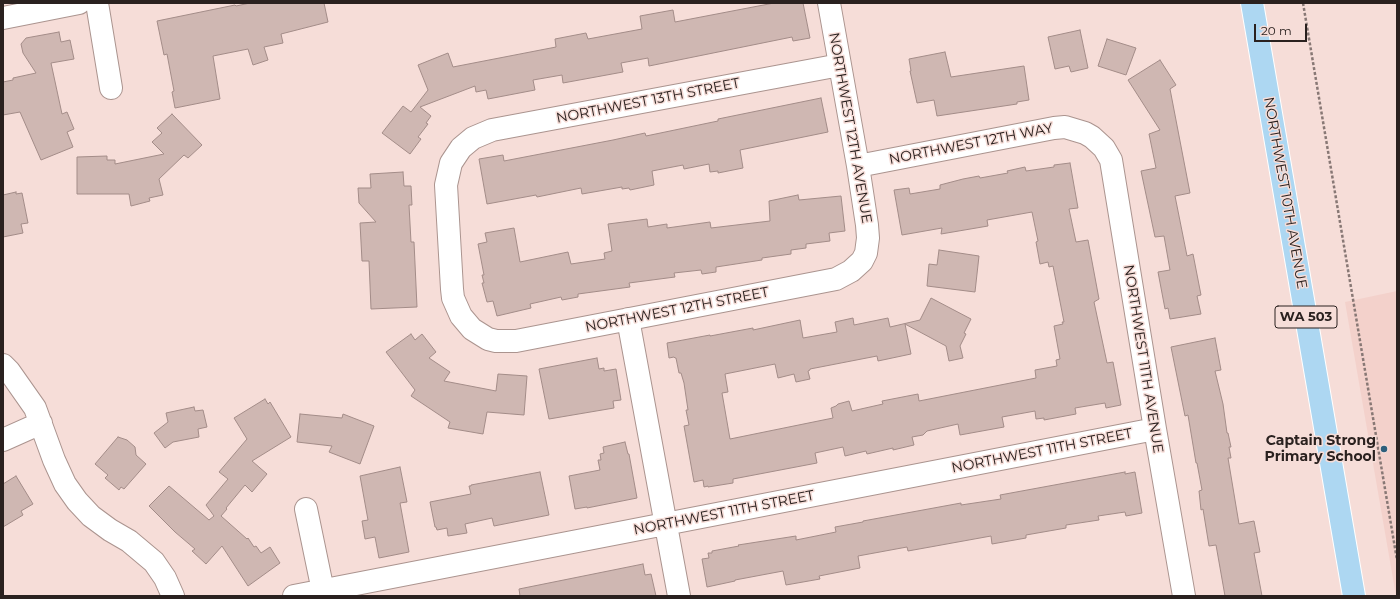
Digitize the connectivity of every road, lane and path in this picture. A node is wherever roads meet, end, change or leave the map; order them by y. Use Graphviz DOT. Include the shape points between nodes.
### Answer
graph roads {
  1 [pos="79,3"];
  2 [pos="97,3"];
  3 [pos="829,3"];
  4 [pos="1252,3"];
  5 [pos="1303,3"];
  6 [pos="3,18"];
  7 [pos="840,65"];
  8 [pos="111,88"];
  9 [pos="1084,133"];
  10 [pos="461,148"];
  11 [pos="858,166"];
  12 [pos="866,253"];
  13 [pos="628,319"];
  14 [pos="3,365"];
  15 [pos="41,423"];
  16 [pos="1155,429"];
  17 [pos="3,440"];
  18 [pos="306,509"];
  19 [pos="665,524"];
  20 [pos="1397,560"];
  21 [pos="323,591"];
  22 [pos="173,596"];
  23 [pos="294,596"];
  24 [pos="679,596"];
  25 [pos="1184,596"];
  26 [pos="1354,596"];
  1 -- 6 [label="street"];
  2 -- 8 [label="street"];
  3 -- 7 [label="street, NORTHWEST 12TH AVENUE"];
  4 -- 26 [label="main road, NORTHWEST 10TH AVENUE / WA 503"];
  5 -- 20 [label="path"];
  7 -- 10 [label="street, NORTHWEST 13TH STREET" via="492,130 473,138"];
  7 -- 11 [label="street, NORTHWEST 12TH AVENUE"];
  9 -- 11 [label="street, NORTHWEST 12TH WAY" via="1065,127 1054,128"];
  9 -- 16 [label="street, NORTHWEST 11TH AVENUE" via="1104,148 1111,160"];
  10 -- 13 [label="street, NORTHWEST 12TH STREET" via="451,163 446,185 453,298 466,323 496,342 516,341"];
  11 -- 12 [label="street, NORTHWEST 12TH AVENUE" via="867,226"];
  12 -- 13 [label="street, NORTHWEST 12TH STREET" via="862,261 851,271 836,279"];
  13 -- 19 [label="street"];
  14 -- 15 [label="street" via="35,408"];
  15 -- 17 [label="street"];
  15 -- 22 [label="street" via="65,484 77,501 91,516 129,541 154,562"];
  16 -- 19 [label="street, NORTHWEST 11TH STREET"];
  16 -- 25 [label="street, NORTHWEST 11TH AVENUE"];
  18 -- 21 [label="street"];
  19 -- 21 [label="street, NORTHWEST 11TH STREET"];
  19 -- 24 [label="street"];
  21 -- 23 [label="street, NORTHWEST 11TH STREET"];
}
